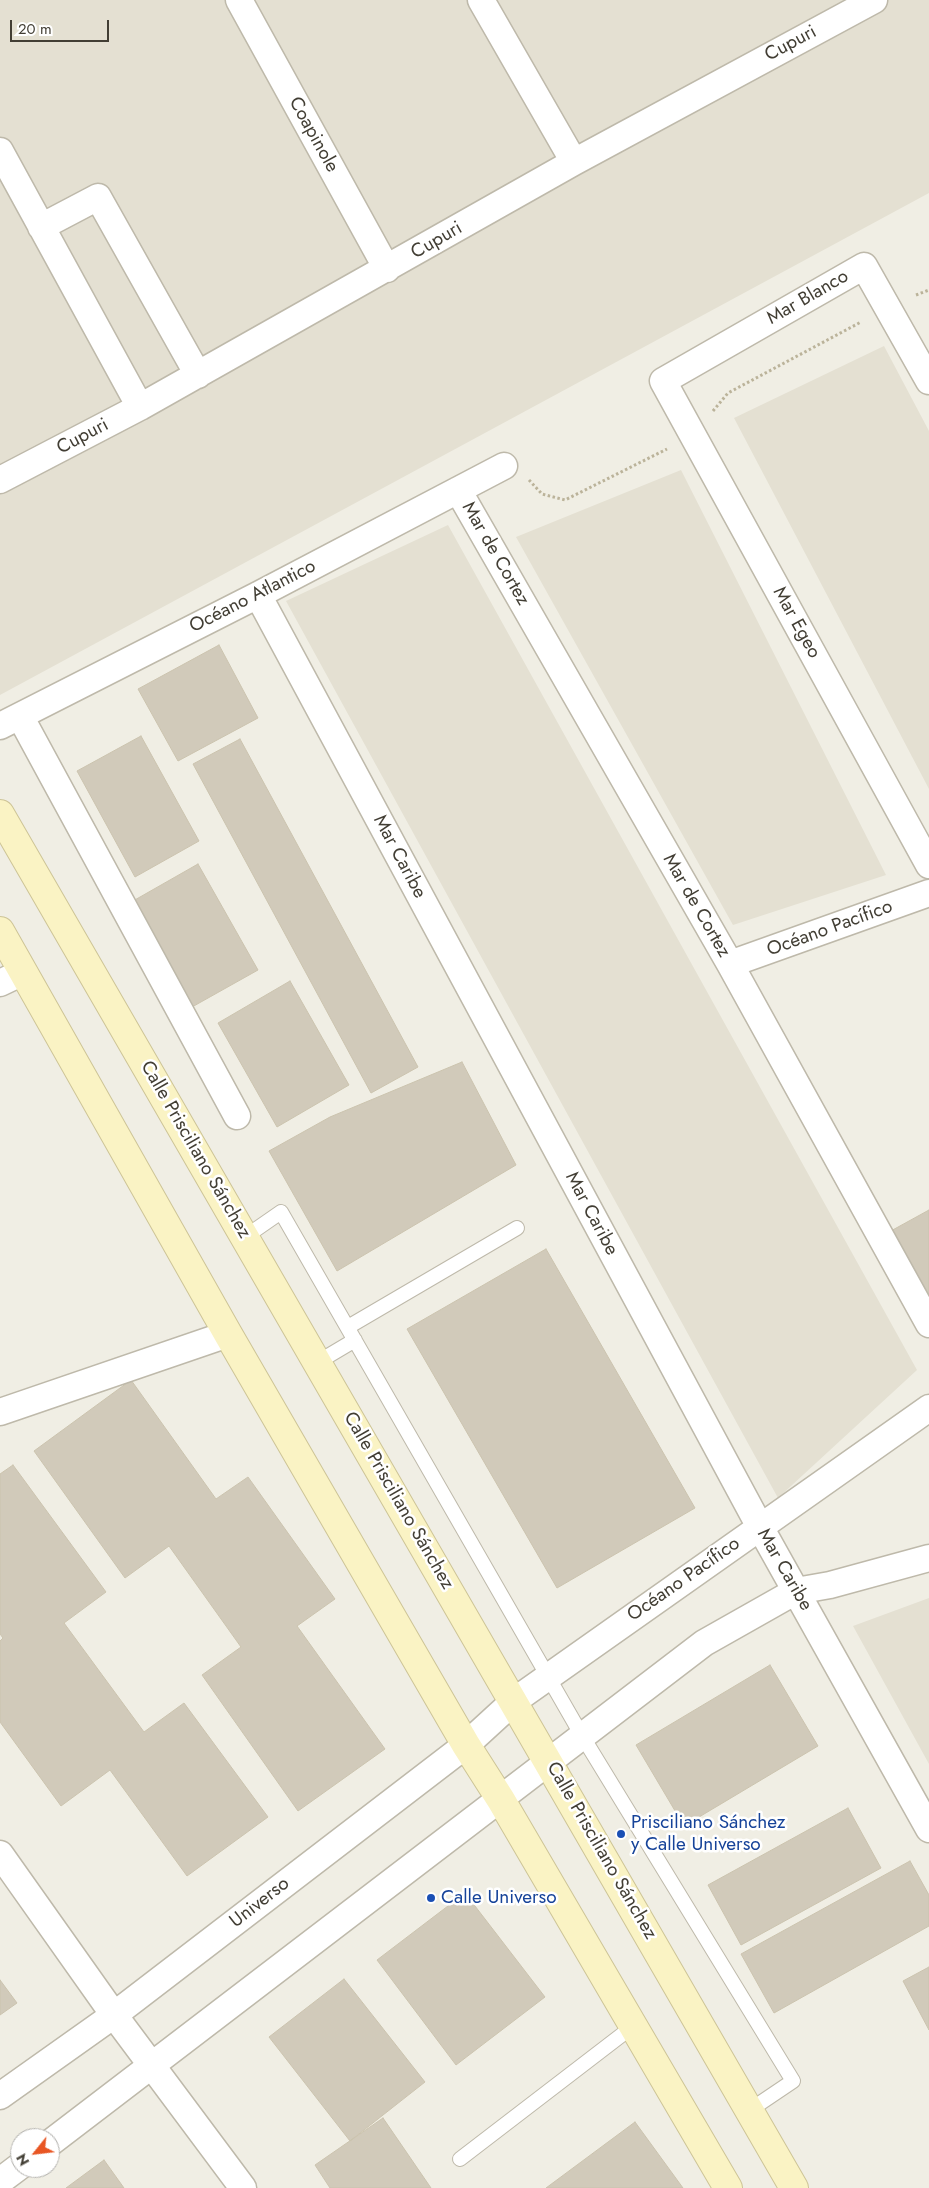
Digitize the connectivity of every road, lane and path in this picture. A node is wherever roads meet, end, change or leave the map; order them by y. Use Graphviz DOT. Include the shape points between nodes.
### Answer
graph roads {
  1 [pos="239,0"];
  2 [pos="481,0"];
  3 [pos="867,2"];
  4 [pos="0,151"];
  5 [pos="574,162"];
  6 [pos="41,227"];
  7 [pos="387,269"];
  8 [pos="929,290"];
  9 [pos="887,307"];
  10 [pos="198,375"];
  11 [pos="663,381"];
  12 [pos="929,381"];
  13 [pos="140,407"];
  14 [pos="693,435"];
  15 [pos="504,466"];
  16 [pos="0,480"];
  17 [pos="458,490"];
  18 [pos="258,595"];
  19 [pos="10,721"];
  20 [pos="0,814"];
  21 [pos="929,865"];
  22 [pos="929,893"];
  23 [pos="0,931"];
  24 [pos="730,964"];
  25 [pos="12,978"];
  26 [pos="237,1116"];
  27 [pos="517,1228"];
  28 [pos="245,1237"];
  29 [pos="929,1324"];
  30 [pos="348,1327"];
  31 [pos="228,1334"];
  32 [pos="355,1340"];
  33 [pos="318,1362"];
  34 [pos="929,1408"];
  35 [pos="0,1412"];
  36 [pos="760,1527"];
  37 [pos="929,1558"];
  38 [pos="796,1590"];
  39 [pos="549,1676"];
  40 [pos="514,1702"];
  41 [pos="582,1734"];
  42 [pos="466,1745"];
  43 [pos="549,1760"];
  44 [pos="502,1800"];
  45 [pos="929,1829"];
  46 [pos="0,1854"];
  47 [pos="114,2015"];
  48 [pos="632,2027"];
  49 [pos="153,2065"];
  50 [pos="0,2096"];
  51 [pos="750,2110"];
  52 [pos="60,2135"];
  53 [pos="460,2159"];
  54 [pos="243,2188"];
  55 [pos="728,2188"];
  56 [pos="794,2188"];
  1 -- 7 [label="street, Coapinole"];
  2 -- 5 [label="street"];
  3 -- 5 [label="street, Cupuri"];
  4 -- 6 [label="street"];
  5 -- 7 [label="street, Cupuri"];
  6 -- 10 [label="street" via="98,197"];
  6 -- 13 [label="street"];
  7 -- 10 [label="street, Cupuri"];
  8 -- 9 [label="path"];
  9 -- 11 [label="street, Mar Blanco" via="864,266"];
  9 -- 12 [label="street, Mar Blanco"];
  9 -- 14 [label="path" via="728,393"];
  10 -- 13 [label="street, Cupuri"];
  11 -- 14 [label="street, Mar Egeo"];
  13 -- 16 [label="street, Cupuri"];
  14 -- 15 [label="path" via="565,500 542,494 521,472"];
  14 -- 21 [label="street, Mar Egeo"];
  15 -- 17 [label="street, Océano Atlantico"];
  17 -- 18 [label="street, Océano Atlantico"];
  17 -- 24 [label="street, Mar de Cortez"];
  18 -- 19 [label="street, Océano Atlantico"];
  18 -- 36 [label="street, Mar Caribe"];
  19 -- 26 [label="street"];
  20 -- 28 [label="main road, Calle Prisciliano Sánchez"];
  22 -- 24 [label="street, Océano Pacífico"];
  23 -- 25 [label="main road"];
  24 -- 29 [label="street, Mar de Cortez"];
  25 -- 31 [label="main road"];
  27 -- 30 [label="lane"];
  28 -- 30 [label="lane" via="281,1212"];
  28 -- 33 [label="main road, Calle Prisciliano Sánchez"];
  30 -- 32 [label="lane"];
  31 -- 35 [label="street"];
  31 -- 42 [label="main road"];
  32 -- 33 [label="lane"];
  32 -- 39 [label="lane"];
  33 -- 40 [label="main road, Calle Prisciliano Sánchez"];
  34 -- 36 [label="street, Océano Pacífico"];
  36 -- 38 [label="street, Mar Caribe"];
  36 -- 39 [label="street, Océano Pacífico"];
  37 -- 38 [label="street" via="830,1585"];
  38 -- 41 [label="street" via="704,1643"];
  38 -- 45 [label="street, Mar Caribe"];
  39 -- 40 [label="street, Océano Pacífico"];
  39 -- 41 [label="lane"];
  40 -- 42 [label="street, Universo"];
  40 -- 43 [label="main road, Calle Prisciliano Sánchez"];
  41 -- 43 [label="street"];
  41 -- 51 [label="lane" via="793,2081"];
  42 -- 44 [label="main road"];
  42 -- 47 [label="street, Universo"];
  43 -- 44 [label="street"];
  43 -- 51 [label="main road, Calle Prisciliano Sánchez"];
  44 -- 48 [label="main road"];
  44 -- 49 [label="street"];
  46 -- 47 [label="street"];
  47 -- 49 [label="street"];
  47 -- 50 [label="street, Universo"];
  48 -- 53 [label="lane"];
  48 -- 55 [label="main road"];
  49 -- 52 [label="street"];
  49 -- 54 [label="street"];
  51 -- 56 [label="main road, Calle Prisciliano Sánchez"];
}
